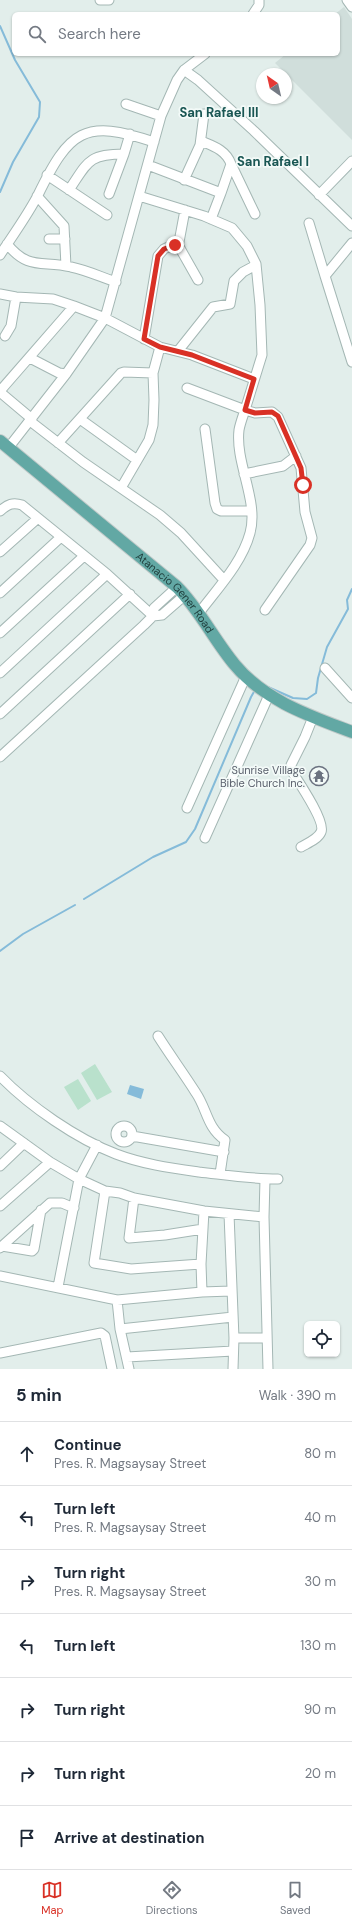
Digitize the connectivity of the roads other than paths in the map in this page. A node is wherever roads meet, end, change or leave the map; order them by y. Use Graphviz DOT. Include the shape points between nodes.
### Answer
graph roads {
  1 [pos="100,0"];
  2 [pos="109,0"];
  3 [pos="259,0"];
  4 [pos="347,0"];
  5 [pos="352,7"];
  6 [pos="254,12"];
  7 [pos="202,56"];
  8 [pos="184,70"];
  9 [pos="126,104"];
  10 [pos="204,114"];
  11 [pos="161,116"];
  12 [pos="130,134"];
  13 [pos="201,141"];
  14 [pos="154,142"];
  15 [pos="124,154"];
  16 [pos="352,160"];
  17 [pos="231,164"];
  18 [pos="148,166"];
  19 [pos="47,175"];
  20 [pos="184,180"];
  21 [pos="69,190"];
  22 [pos="221,193"];
  23 [pos="109,194"];
  24 [pos="319,195"];
  25 [pos="37,196"];
  26 [pos="139,196"];
  27 [pos="185,210"];
  28 [pos="255,214"];
  29 [pos="107,215"];
  30 [pos="211,219"];
  31 [pos="308,223"];
  32 [pos="352,226"];
  33 [pos="49,238"];
  34 [pos="64,239"];
  35 [pos="177,243"];
  36 [pos="352,243"];
  37 [pos="7,244"];
  38 [pos="0,255"];
  39 [pos="256,265"];
  40 [pos="66,266"];
  41 [pos="325,276"];
  42 [pos="198,280"];
  43 [pos="116,282"];
  44 [pos="0,294"];
  45 [pos="16,297"];
  46 [pos="74,306"];
  47 [pos="105,318"];
  48 [pos="5,336"];
  49 [pos="144,339"];
  50 [pos="160,347"];
  51 [pos="178,351"];
  52 [pos="30,358"];
  53 [pos="352,362"];
  54 [pos="153,373"];
  55 [pos="66,374"];
  56 [pos="254,379"];
  57 [pos="187,388"];
  58 [pos="245,410"];
  59 [pos="80,419"];
  60 [pos="31,420"];
  61 [pos="205,429"];
  62 [pos="58,443"];
  63 [pos="5,444"];
  64 [pos="296,456"];
  65 [pos="137,460"];
  66 [pos="244,474"];
  67 [pos="121,488"];
  68 [pos="0,511"];
  69 [pos="251,511"];
  70 [pos="37,519"];
  71 [pos="60,537"];
  72 [pos="0,552"];
  73 [pos="84,556"];
  74 [pos="107,574"];
  75 [pos="224,580"];
  76 [pos="181,591"];
  77 [pos="0,593"];
  78 [pos="130,594"];
  79 [pos="265,610"];
  80 [pos="199,613"];
  81 [pos="153,616"];
  82 [pos="0,633"];
  83 [pos="325,668"];
  84 [pos="0,673"];
  85 [pos="258,686"];
  86 [pos="352,698"];
  87 [pos="0,714"];
  88 [pos="313,717"];
  89 [pos="352,732"];
  90 [pos="0,757"];
  91 [pos="188,808"];
  92 [pos="205,838"];
  93 [pos="301,848"];
  94 [pos="158,1036"];
  95 [pos="0,1076"];
  96 [pos="0,1126"];
  97 [pos="132,1136"];
  98 [pos="121,1142"];
  99 [pos="24,1143"];
  100 [pos="96,1145"];
  101 [pos="224,1152"];
  102 [pos="115,1154"];
  103 [pos="50,1162"];
  104 [pos="0,1166"];
  105 [pos="220,1174"];
  106 [pos="79,1179"];
  107 [pos="265,1179"];
  108 [pos="278,1179"];
  109 [pos="105,1191"];
  110 [pos="134,1198"];
  111 [pos="0,1206"];
  112 [pos="74,1208"];
  113 [pos="41,1210"];
  114 [pos="204,1210"];
  115 [pos="229,1214"];
  116 [pos="264,1216"];
  117 [pos="203,1229"];
  118 [pos="1,1247"];
  119 [pos="200,1264"];
  120 [pos="0,1276"];
  121 [pos="58,1287"];
  122 [pos="202,1292"];
  123 [pos="231,1292"];
  124 [pos="116,1300"];
  125 [pos="234,1317"];
  126 [pos="120,1328"];
  127 [pos="234,1338"];
  128 [pos="267,1338"];
  129 [pos="233,1351"];
  130 [pos="0,1353"];
  131 [pos="127,1357"];
  132 [pos="112,1369"];
  133 [pos="129,1369"];
  134 [pos="233,1369"];
  135 [pos="268,1369"];
  1 -- 2 [label="street"];
  3 -- 6 [label="street"];
  4 -- 5 [label="street"];
  7 -- 8 [label="street"];
  8 -- 11 [label="street"];
  8 -- 24 [label="street" via="254,131"];
  9 -- 11 [label="street"];
  10 -- 13 [label="street"];
  11 -- 14 [label="street"];
  12 -- 14 [label="street"];
  12 -- 15 [label="street"];
  12 -- 19 [label="street" via="104,130 79,135 63,150"];
  13 -- 17 [label="street" via="222,151"];
  13 -- 20 [label="street"];
  14 -- 18 [label="street"];
  15 -- 21 [label="street" via="98,156 88,162"];
  15 -- 23 [label="street"];
  16 -- 24 [label="street"];
  17 -- 22 [label="street"];
  17 -- 28 [label="street"];
  18 -- 20 [label="street"];
  18 -- 26 [label="street"];
  19 -- 21 [label="street"];
  19 -- 25 [label="street"];
  20 -- 22 [label="street"];
  21 -- 29 [label="street"];
  22 -- 30 [label="street"];
  24 -- 32 [label="street"];
  25 -- 34 [label="street" via="64,226"];
  25 -- 37 [label="street"];
  26 -- 27 [label="street"];
  26 -- 43 [label="street"];
  27 -- 30 [label="street"];
  27 -- 35 [label="street" via="181,237"];
  30 -- 39 [label="street" via="232,228 247,246"];
  31 -- 41 [label="street"];
  33 -- 34 [label="street"];
  34 -- 40 [label="street"];
  35 -- 42 [label="street"];
  35 -- 49 [label="street" via="164,249 158,256"];
  36 -- 41 [label="street"];
  37 -- 38 [label="street"];
  37 -- 40 [label="street" via="15,255 24,261"];
  39 -- 51 [label="street" via="234,280 230,304 213,307"];
  39 -- 56 [label="street" via="262,355"];
  40 -- 43 [label="street"];
  41 -- 53 [label="street"];
  43 -- 47 [label="street"];
  44 -- 45 [label="street"];
  45 -- 46 [label="street" via="53,299"];
  45 -- 48 [label="street" via="11,326"];
  46 -- 47 [label="street"];
  46 -- 52 [label="street"];
  47 -- 49 [label="street"];
  47 -- 55 [label="street"];
  49 -- 50 [label="street"];
  50 -- 51 [label="street"];
  50 -- 54 [label="street"];
  51 -- 56 [label="street"];
  52 -- 55 [label="street"];
  52 -- 60 [label="street" via="0,391"];
  54 -- 59 [label="street" via="121,373"];
  54 -- 65 [label="street" via="153,425 149,440"];
  55 -- 60 [label="street"];
  56 -- 58 [label="street"];
  57 -- 58 [label="street"];
  58 -- 64 [label="street" via="274,413 278,416"];
  58 -- 66 [label="street" via="239,431"];
  59 -- 62 [label="street"];
  59 -- 65 [label="street"];
  60 -- 62 [label="street"];
  60 -- 63 [label="street"];
  61 -- 69 [label="street" via="217,509"];
  62 -- 67 [label="street"];
  63 -- 76 [label="main road, Atanacio Gener Road"];
  64 -- 66 [label="street" via="283,466"];
  64 -- 79 [label="street" via="301,468 305,512 312,538 310,545"];
  65 -- 67 [label="street"];
  66 -- 69 [label="street"];
  67 -- 75 [label="street" via="181,533"];
  68 -- 70 [label="street" via="15,502"];
  69 -- 75 [label="street" via="250,533 242,552"];
  70 -- 71 [label="street"];
  70 -- 72 [label="street"];
  71 -- 73 [label="street"];
  71 -- 77 [label="street"];
  73 -- 74 [label="street"];
  73 -- 82 [label="street"];
  74 -- 78 [label="street"];
  74 -- 84 [label="street"];
  75 -- 80 [label="street"];
  76 -- 80 [label="main road, Atanacio Gener Road"];
  76 -- 81 [label="street" via="162,615"];
  78 -- 81 [label="street"];
  78 -- 87 [label="street"];
  80 -- 85 [label="main road, Atanacio Gener Road" via="219,644"];
  81 -- 90 [label="street"];
  83 -- 86 [label="street"];
  85 -- 88 [label="main road, Atanacio Gener Road"];
  85 -- 91 [label="street"];
  85 -- 92 [label="street"];
  88 -- 89 [label="main road, Atanacio Gener Road"];
  88 -- 93 [label="street" via="291,765 322,824 322,830"];
  94 -- 101 [label="street" via="197,1095 210,1124 225,1140"];
  95 -- 100 [label="street" via="20,1096"];
  96 -- 99 [label="street"];
  97 -- 98 [label="street" via="129,1141"];
  97 -- 98 [label="street" via="130,1128 122,1127 116,1133"];
  97 -- 101 [label="street"];
  98 -- 102 [label="street"];
  99 -- 103 [label="street"];
  99 -- 104 [label="street"];
  100 -- 102 [label="street"];
  100 -- 106 [label="street"];
  101 -- 105 [label="street"];
  102 -- 105 [label="street" via="142,1162"];
  103 -- 106 [label="street"];
  103 -- 111 [label="street"];
  105 -- 107 [label="street"];
  106 -- 109 [label="street"];
  106 -- 112 [label="street"];
  107 -- 108 [label="street"];
  107 -- 116 [label="street"];
  109 -- 110 [label="street"];
  109 -- 119 [label="street" via="94,1263 131,1269"];
  110 -- 114 [label="street"];
  110 -- 117 [label="street" via="130,1238"];
  112 -- 113 [label="street" via="55,1202"];
  112 -- 121 [label="street"];
  113 -- 118 [label="street"];
  113 -- 118 [label="street" via="32,1251"];
  114 -- 115 [label="street"];
  114 -- 117 [label="street"];
  115 -- 116 [label="street"];
  115 -- 123 [label="street"];
  116 -- 128 [label="street"];
  117 -- 119 [label="street"];
  119 -- 122 [label="street"];
  120 -- 121 [label="street"];
  121 -- 124 [label="street"];
  122 -- 123 [label="street"];
  122 -- 124 [label="street"];
  123 -- 125 [label="street"];
  124 -- 126 [label="street"];
  125 -- 126 [label="street"];
  125 -- 127 [label="street"];
  126 -- 131 [label="street"];
  127 -- 128 [label="street"];
  127 -- 129 [label="street"];
  128 -- 135 [label="street"];
  129 -- 131 [label="street"];
  129 -- 134 [label="street"];
  130 -- 132 [label="street" via="101,1333 105,1336"];
  131 -- 133 [label="street"];
}
